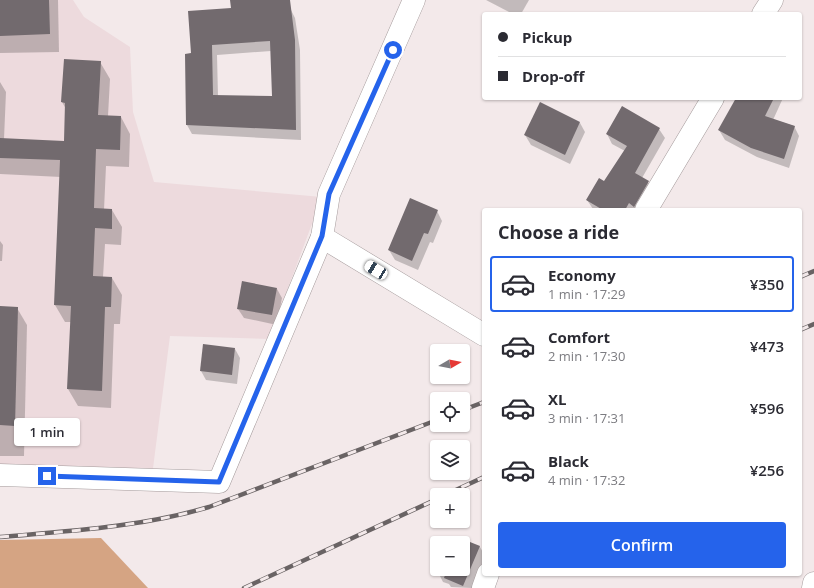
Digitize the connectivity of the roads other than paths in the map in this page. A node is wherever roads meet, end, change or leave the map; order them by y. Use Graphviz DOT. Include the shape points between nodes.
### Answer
graph roads {
  1 [pos="414,0"];
  2 [pos="772,0"];
  3 [pos="764,12"];
  4 [pos="712,100"];
  5 [pos="647,208"];
  6 [pos="322,236"];
  7 [pos="482,334"];
  8 [pos="0,475"];
  9 [pos="487,576"];
  10 [pos="814,583"];
  11 [pos="483,588"];
  12 [pos="813,588"];
  1 -- 6 [label="street" via="329,194"];
  2 -- 3 [label="street"];
  4 -- 5 [label="street"];
  6 -- 7 [label="street"];
  6 -- 8 [label="street" via="219,482"];
  9 -- 11 [label="street"];
  10 -- 12 [label="street"];
}
